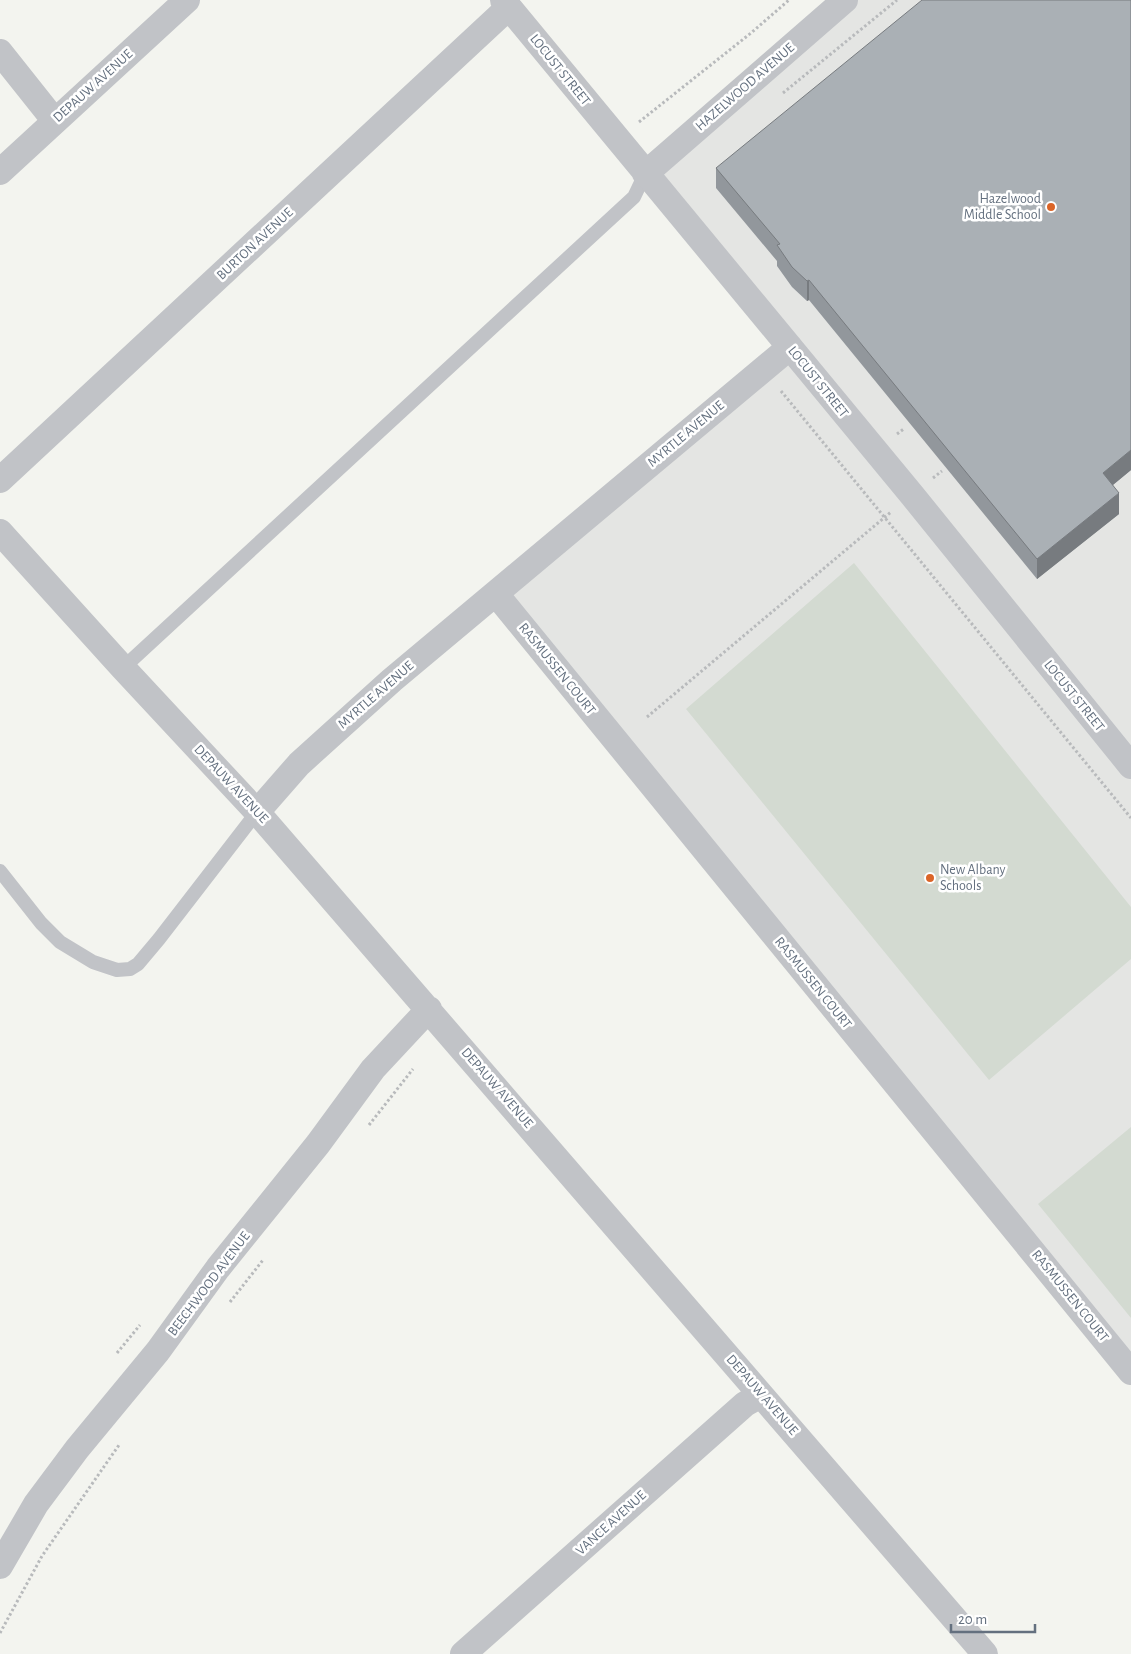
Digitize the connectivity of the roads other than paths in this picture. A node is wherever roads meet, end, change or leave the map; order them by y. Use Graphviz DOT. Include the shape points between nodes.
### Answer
graph roads {
  1 [pos="187,0"];
  2 [pos="846,0"];
  3 [pos="506,4"];
  4 [pos="0,52"];
  5 [pos="54,120"];
  6 [pos="0,172"];
  7 [pos="644,174"];
  8 [pos="790,347"];
  9 [pos="0,480"];
  10 [pos="0,532"];
  11 [pos="496,594"];
  12 [pos="123,668"];
  13 [pos="1131,766"];
  14 [pos="257,812"];
  15 [pos="0,870"];
  16 [pos="429,1009"];
  17 [pos="1131,1372"];
  18 [pos="761,1395"];
  19 [pos="0,1566"];
  20 [pos="463,1654"];
  21 [pos="985,1654"];
  1 -- 5 [label="street, DEPAUW AVENUE"];
  2 -- 7 [label="street, HAZELWOOD AVENUE"];
  3 -- 7 [label="street, LOCUST STREET"];
  3 -- 9 [label="street, BURTON AVENUE"];
  4 -- 5 [label="street"];
  5 -- 6 [label="street, DEPAUW AVENUE"];
  7 -- 8 [label="street, LOCUST STREET"];
  7 -- 12 [label="lane" via="634,197"];
  8 -- 11 [label="street, MYRTLE AVENUE"];
  8 -- 13 [label="street, LOCUST STREET"];
  10 -- 12 [label="street, DEPAUW AVENUE"];
  11 -- 14 [label="street, MYRTLE AVENUE" via="392,680 299,764"];
  11 -- 17 [label="street, RASMUSSEN COURT"];
  12 -- 14 [label="street, DEPAUW AVENUE"];
  14 -- 15 [label="lane, MYRTLE AVENUE" via="159,939 130,969 117,970 93,962 60,942 40,923"];
  14 -- 16 [label="street, DEPAUW AVENUE"];
  16 -- 18 [label="street, DEPAUW AVENUE"];
  16 -- 19 [label="street, BEECHWOOD AVENUE" via="373,1069 318,1144 218,1268 158,1351 77,1449 36,1504"];
  18 -- 20 [label="street, VANCE AVENUE" via="746,1404"];
  18 -- 21 [label="street, DEPAUW AVENUE"];
}
